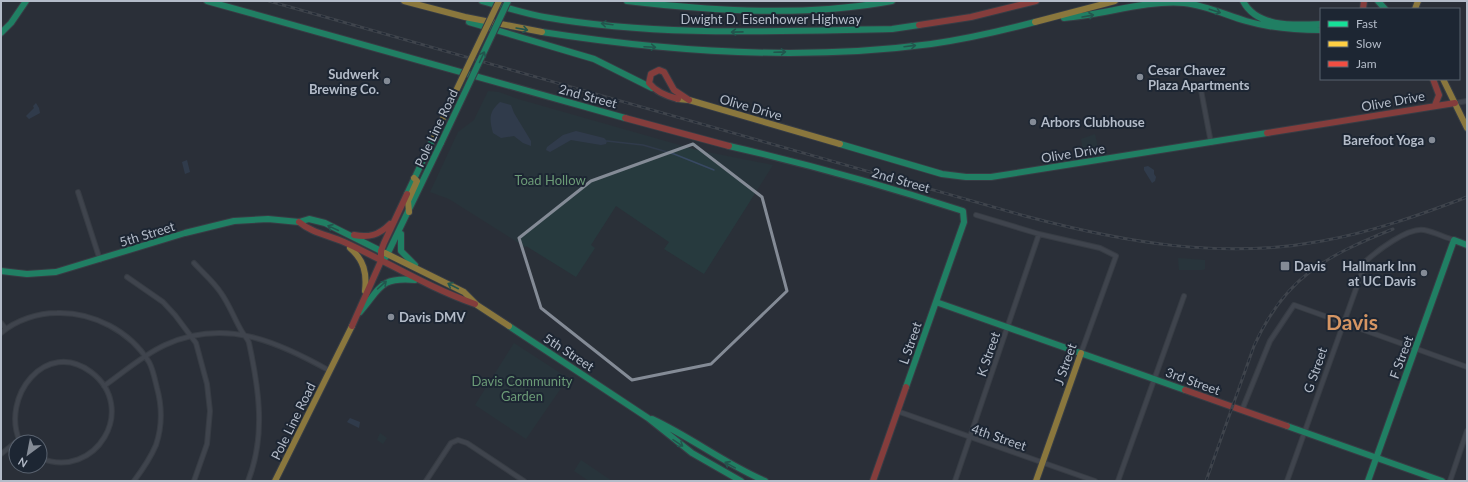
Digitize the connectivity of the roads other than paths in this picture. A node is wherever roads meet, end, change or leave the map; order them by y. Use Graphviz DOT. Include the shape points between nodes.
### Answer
graph roads {
  1 [pos="26,1"];
  2 [pos="207,1"];
  3 [pos="404,1"];
  4 [pos="482,1"];
  5 [pos="500,1"];
  6 [pos="508,1"];
  7 [pos="627,1"];
  8 [pos="892,1"];
  9 [pos="1018,1"];
  10 [pos="1036,1"];
  11 [pos="1115,1"];
  12 [pos="1243,1"];
  13 [pos="642,2"];
  14 [pos="442,12"];
  15 [pos="971,17"];
  16 [pos="1049,18"];
  17 [pos="1320,24"];
  18 [pos="1320,30"];
  19 [pos="1,33"];
  20 [pos="1433,80"];
  21 [pos="1444,80"];
  22 [pos="652,88"];
  23 [pos="1201,90"];
  24 [pos="689,100"];
  25 [pos="1467,101"];
  26 [pos="1456,103"];
  27 [pos="1435,105"];
  28 [pos="1467,128"];
  29 [pos="1211,143"];
  30 [pos="414,178"];
  31 [pos="78,192"];
  32 [pos="963,211"];
  33 [pos="408,212"];
  34 [pos="976,215"];
  35 [pos="394,218"];
  36 [pos="300,222"];
  37 [pos="404,222"];
  38 [pos="346,234"];
  39 [pos="1039,234"];
  40 [pos="1454,240"];
  41 [pos="341,241"];
  42 [pos="1467,245"];
  43 [pos="381,251"];
  44 [pos="389,255"];
  45 [pos="100,260"];
  46 [pos="381,261"];
  47 [pos="194,264"];
  48 [pos="420,270"];
  49 [pos="1,271"];
  50 [pos="127,277"];
  51 [pos="421,280"];
  52 [pos="365,296"];
  53 [pos="1184,296"];
  54 [pos="936,302"];
  55 [pos="477,305"];
  56 [pos="357,315"];
  57 [pos="1,323"];
  58 [pos="1343,323"];
  59 [pos="1008,327"];
  60 [pos="6,329"];
  61 [pos="1,333"];
  62 [pos="243,334"];
  63 [pos="191,337"];
  64 [pos="1415,349"];
  65 [pos="1081,353"];
  66 [pos="144,357"];
  67 [pos="1467,367"];
  68 [pos="330,371"];
  69 [pos="1153,379"];
  70 [pos="104,386"];
  71 [pos="16,390"];
  72 [pos="11,406"];
  73 [pos="1242,410"];
  74 [pos="897,411"];
  75 [pos="648,418"];
  76 [pos="1467,431"];
  77 [pos="1304,432"];
  78 [pos="15,434"];
  79 [pos="970,437"];
  80 [pos="1377,458"];
  81 [pos="48,460"];
  82 [pos="1043,463"];
  83 [pos="134,481"];
  84 [pos="194,481"];
  85 [pos="248,481"];
  86 [pos="275,481"];
  87 [pos="426,481"];
  88 [pos="524,481"];
  89 [pos="741,481"];
  90 [pos="765,481"];
  91 [pos="873,481"];
  92 [pos="955,481"];
  93 [pos="1036,481"];
  94 [pos="1095,481"];
  95 [pos="1118,481"];
  96 [pos="1287,481"];
  97 [pos="1368,481"];
  98 [pos="1442,481"];
  99 [pos="1450,481"];
  1 -- 19 [label="main road"];
  2 -- 32 [label="main road, 2nd Street" via="723,145 900,191"];
  3 -- 14 [label="main road"];
  15 -- 4 [label="main road, Dwight D. Eisenhower Highway, one-way" via="892,29 722,32 627,27 543,17"];
  5 -- 30 [label="main road, Pole Line Road, bridge"];
  33 -- 6 [label="main road, Pole Line Road, one-way, bridge"];
  7 -- 13 [label="main road"];
  8 -- 13 [label="main road" via="828,9 763,10 701,9"];
  9 -- 15 [label="main road"];
  10 -- 15 [label="main road, Dwight D. Eisenhower Highway"];
  11 -- 16 [label="main road"];
  12 -- 17 [label="main road" via="1246,9 1258,18 1293,24"];
  14 -- 16 [label="main road, one-way" via="523,29 641,47 775,53 907,46 985,34"];
  14 -- 22 [label="main road" via="480,26 594,59"];
  16 -- 18 [label="main road, one-way" via="1079,17 1176,2 1198,5 1259,25 1282,29"];
  20 -- 27 [label="main road" via="1439,95"];
  21 -- 26 [label="main road"];
  22 -- 24 [label="main road, Olive Drive" via="681,100"];
  22 -- 24 [label="main road, Olive Drive" via="649,83 650,76 655,70 662,70 667,74 674,90"];
  23 -- 29 [label="street"];
  24 -- 29 [label="main road, Olive Drive" via="942,174 966,177 991,177"];
  25 -- 26 [label="street, Olive Drive"];
  26 -- 27 [label="main road, Olive Drive"];
  26 -- 28 [label="main road"];
  27 -- 29 [label="main road, Olive Drive"];
  30 -- 33 [label="main road" via="417,181 408,201"];
  30 -- 35 [label="main road, Pole Line Road"];
  31 -- 45 [label="street"];
  32 -- 54 [label="main road, L Street" via="964,222"];
  33 -- 37 [label="main road, Pole Line Road"];
  34 -- 39 [label="street"];
  35 -- 38 [label="main road" via="383,232 376,236"];
  35 -- 43 [label="main road, Pole Line Road"];
  38 -- 36 [label="main road, 5th Street, one-way" via="309,219"];
  36 -- 41 [label="main road, 5th Street" via="306,228"];
  36 -- 45 [label="main road, 5th Street" via="268,219 234,221 185,233"];
  37 -- 44 [label="main road, Pole Line Road"];
  37 -- 48 [label="main road" via="400,237 401,251"];
  38 -- 43 [label="main road, 5th Street"];
  39 -- 59 [label="street, K Street"];
  39 -- 65 [label="street, J Street" via="1095,247 1116,256"];
  40 -- 42 [label="main road"];
  40 -- 58 [label="street, G Street" via="1424,229 1415,230 1370,257 1363,266"];
  40 -- 64 [label="main road, F Street"];
  41 -- 46 [label="main road, 5th Street"];
  41 -- 52 [label="main road" via="363,262 366,273"];
  43 -- 44 [label="main road, 5th Street"];
  43 -- 46 [label="main road, Pole Line Road"];
  44 -- 46 [label="main road, Pole Line Road"];
  44 -- 48 [label="main road, 5th Street"];
  45 -- 49 [label="main road, 5th Street" via="56,272 27,274"];
  46 -- 51 [label="main road, 5th Street"];
  46 -- 52 [label="main road, Pole Line Road"];
  47 -- 62 [label="street" via="221,292"];
  55 -- 48 [label="main road, 5th Street, one-way" via="464,292"];
  50 -- 63 [label="street" via="164,302"];
  51 -- 55 [label="main road, 5th Street"];
  56 -- 51 [label="main road, one-way" via="369,303 378,288 387,281 404,278"];
  52 -- 56 [label="main road, Pole Line Road"];
  53 -- 69 [label="street"];
  54 -- 59 [label="main road, 3rd Street"];
  54 -- 74 [label="main road, L Street"];
  55 -- 75 [label="main road, 5th Street"];
  56 -- 68 [label="main road, Pole Line Road"];
  57 -- 60 [label="street"];
  58 -- 64 [label="street"];
  58 -- 73 [label="street" via="1294,305 1270,341"];
  58 -- 77 [label="street, G Street"];
  59 -- 65 [label="main road, 3rd Street"];
  59 -- 79 [label="street, K Street"];
  60 -- 61 [label="street"];
  60 -- 66 [label="street" via="26,319 47,313 70,313 92,317 130,340"];
  62 -- 63 [label="street"];
  62 -- 68 [label="street" via="277,344"];
  62 -- 85 [label="street" via="249,342 260,416 257,448"];
  63 -- 66 [label="street" via="166,345"];
  63 -- 84 [label="street" via="196,343 207,384 210,411 207,444"];
  64 -- 67 [label="street"];
  64 -- 80 [label="main road, F Street"];
  65 -- 69 [label="main road, 3rd Street"];
  65 -- 82 [label="main road, J Street"];
  66 -- 70 [label="street"];
  66 -- 83 [label="street" via="149,362 160,399 161,422 156,444 147,464"];
  68 -- 86 [label="main road, Pole Line Road"];
  69 -- 73 [label="main road, 3rd Street"];
  69 -- 95 [label="street"];
  70 -- 71 [label="street" via="82,367 59,362 36,369"];
  70 -- 81 [label="street" via="112,414 108,432 102,442 94,452 84,458 60,463"];
  72 -- 78 [label="street"];
  73 -- 77 [label="main road, 3rd Street"];
  74 -- 79 [label="street, 4th Street"];
  74 -- 91 [label="main road, L Street"];
  75 -- 89 [label="main road, 5th Street, one-way" via="667,436"];
  90 -- 75 [label="main road, 5th Street, one-way" via="724,462 673,427"];
  76 -- 99 [label="street"];
  77 -- 80 [label="main road, 3rd Street"];
  77 -- 96 [label="street, G Street"];
  79 -- 82 [label="street, 4th Street"];
  79 -- 92 [label="street, K Street"];
  80 -- 97 [label="main road, F Street"];
  80 -- 98 [label="main road, 3rd Street"];
  82 -- 93 [label="main road, J Street"];
  82 -- 94 [label="street, 4th Street"];
  87 -- 88 [label="street" via="450,443 458,440 467,443"];
}
